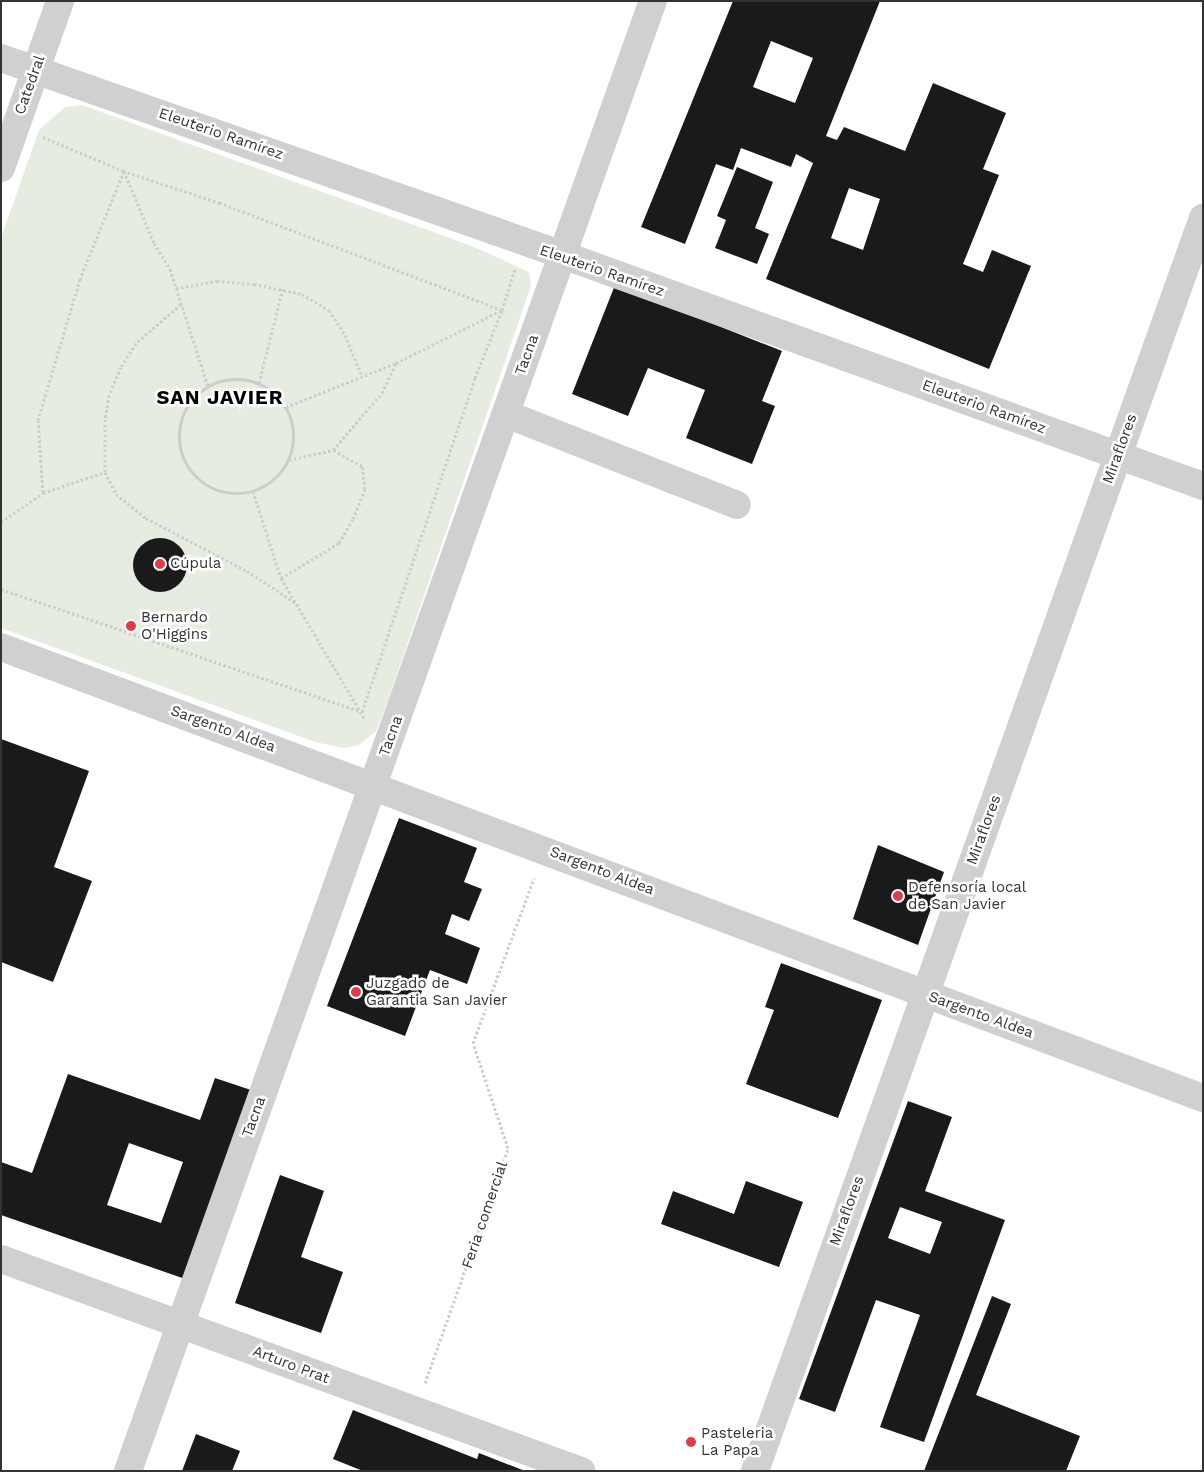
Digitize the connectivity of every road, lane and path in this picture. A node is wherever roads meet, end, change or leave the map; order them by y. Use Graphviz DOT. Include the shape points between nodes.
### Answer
graph roads {
  1 [pos="60,1"];
  2 [pos="653,1"];
  3 [pos="1,58"];
  4 [pos="36,69"];
  5 [pos="16,125"];
  6 [pos="1,168"];
  7 [pos="124,171"];
  8 [pos="1203,218"];
  9 [pos="523,243"];
  10 [pos="563,255"];
  11 [pos="176,288"];
  12 [pos="283,288"];
  13 [pos="181,304"];
  14 [pos="502,310"];
  15 [pos="396,363"];
  16 [pos="361,374"];
  17 [pos="260,383"];
  18 [pos="208,386"];
  19 [pos="286,407"];
  20 [pos="506,414"];
  21 [pos="333,450"];
  22 [pos="1118,456"];
  23 [pos="289,460"];
  24 [pos="105,472"];
  25 [pos="1203,486"];
  26 [pos="253,491"];
  27 [pos="42,493"];
  28 [pos="737,505"];
  29 [pos="1,522"];
  30 [pos="281,578"];
  31 [pos="1,589"];
  32 [pos="299,605"];
  33 [pos="1,647"];
  34 [pos="362,712"];
  35 [pos="365,720"];
  36 [pos="374,784"];
  37 [pos="545,849"];
  38 [pos="924,994"];
  39 [pos="1203,1098"];
  40 [pos="1,1259"];
  41 [pos="181,1324"];
  42 [pos="416,1412"];
  43 [pos="128,1471"];
  44 [pos="581,1471"];
  45 [pos="755,1471"];
  1 -- 4 [label="street, Catedral"];
  2 -- 10 [label="street, Tacna"];
  3 -- 4 [label="street, Eleuterio Ramírez"];
  4 -- 5 [label="street, Catedral"];
  4 -- 9 [label="street, Eleuterio Ramírez"];
  5 -- 6 [label="street, Catedral"];
  5 -- 7 [label="path"];
  7 -- 11 [label="path"];
  7 -- 14 [label="path"];
  7 -- 27 [label="path" via="80,279 38,420"];
  8 -- 22 [label="street, Miraflores"];
  9 -- 10 [label="street, Eleuterio Ramírez"];
  9 -- 14 [label="path"];
  10 -- 20 [label="street, Tacna"];
  10 -- 22 [label="street, Eleuterio Ramírez"];
  11 -- 12 [label="path" via="217,281"];
  11 -- 13 [label="path"];
  12 -- 16 [label="path" via="302,294 329,310 345,335"];
  12 -- 17 [label="path"];
  13 -- 18 [label="path"];
  13 -- 24 [label="path" via="136,343 121,367 109,395 105,419"];
  14 -- 15 [label="path"];
  14 -- 34 [label="path" via="475,378"];
  15 -- 16 [label="path"];
  15 -- 21 [label="path" via="382,393"];
  16 -- 19 [label="path"];
  17 -- 18 [label="path" via="224,380"];
  17 -- 19 [label="path"];
  18 -- 26 [label="path" via="193,397 183,413 178,431 184,458 200,481 216,490 234,494"];
  19 -- 23 [label="path" via="293,433"];
  20 -- 28 [label="street"];
  20 -- 36 [label="street, Tacna"];
  21 -- 23 [label="path"];
  21 -- 30 [label="path" via="362,466 365,489 353,519 339,543"];
  22 -- 25 [label="street, Eleuterio Ramírez"];
  22 -- 38 [label="street, Miraflores"];
  23 -- 26 [label="path" via="280,474"];
  24 -- 27 [label="path"];
  24 -- 32 [label="path" via="116,494 146,518 247,571"];
  26 -- 30 [label="path"];
  27 -- 29 [label="path"];
  30 -- 32 [label="path"];
  31 -- 34 [label="path"];
  32 -- 34 [label="path"];
  33 -- 36 [label="street, Sargento Aldea"];
  34 -- 35 [label="path"];
  36 -- 37 [label="street, Sargento Aldea"];
  36 -- 41 [label="street, Tacna"];
  37 -- 38 [label="street, Sargento Aldea"];
  37 -- 42 [label="path, Feria comercial" via="473,1042 508,1148"];
  38 -- 39 [label="street, Sargento Aldea"];
  38 -- 45 [label="street, Miraflores"];
  40 -- 41 [label="street, Arturo Prat"];
  41 -- 42 [label="street, Arturo Prat"];
  41 -- 43 [label="street, Tacna"];
  42 -- 44 [label="street, Arturo Prat"];
}
